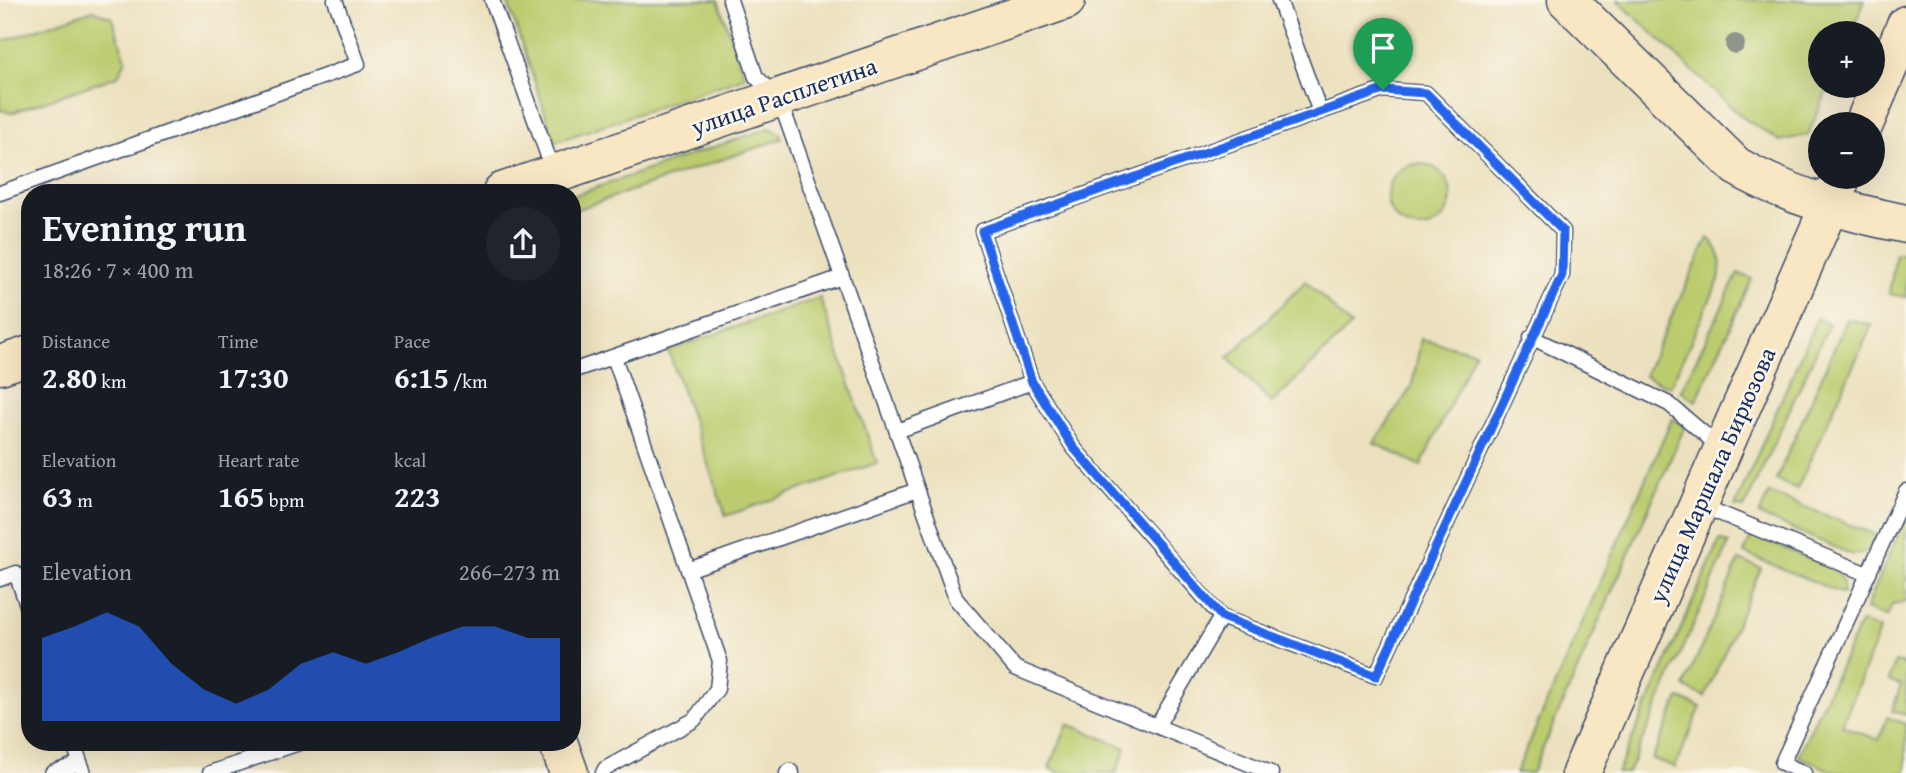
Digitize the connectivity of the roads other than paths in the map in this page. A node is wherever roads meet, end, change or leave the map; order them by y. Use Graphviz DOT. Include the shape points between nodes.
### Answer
graph roads {
  1 [pos="335,0"];
  2 [pos="492,0"];
  3 [pos="730,0"];
  4 [pos="1066,0"];
  5 [pos="1279,0"];
  6 [pos="1567,0"];
  7 [pos="1906,25"];
  8 [pos="779,98"];
  9 [pos="1320,112"];
  10 [pos="1869,112"];
  11 [pos="554,175"];
  12 [pos="21,184"];
  13 [pos="22,184"];
  14 [pos="526,184"];
  15 [pos="0,192"];
  16 [pos="1836,192"];
  17 [pos="1906,223"];
  18 [pos="842,277"];
  19 [pos="1531,337"];
  20 [pos="614,357"];
  21 [pos="21,358"];
  22 [pos="0,365"];
  23 [pos="581,368"];
  24 [pos="1032,382"];
  25 [pos="897,431"];
  26 [pos="1723,450"];
  27 [pos="917,490"];
  28 [pos="1906,491"];
  29 [pos="1699,505"];
  30 [pos="688,570"];
  31 [pos="1867,574"];
  32 [pos="0,579"];
  33 [pos="21,588"];
  34 [pos="1222,617"];
  35 [pos="1157,726"];
  36 [pos="76,751"];
  37 [pos="275,751"];
  38 [pos="561,751"];
  39 [pos="82,768"];
  40 [pos="1779,768"];
  41 [pos="52,773"];
  42 [pos="210,773"];
  43 [pos="569,773"];
  44 [pos="603,773"];
  45 [pos="1271,773"];
  46 [pos="1581,773"];
  47 [pos="1804,773"];
  1 -- 13 [label="lane" via="358,64"];
  2 -- 11 [label="lane"];
  3 -- 8 [label="lane" via="756,77"];
  4 -- 8 [label="street, улица Расплетина"];
  5 -- 9 [label="lane"];
  6 -- 16 [label="street" via="1736,166 1764,182"];
  7 -- 10 [label="street"];
  8 -- 11 [label="street, улица Расплетина"];
  8 -- 18 [label="lane"];
  9 -- 19 [label="lane" via="1383,90 1426,93 1563,231 1562,275"];
  9 -- 24 [label="lane" via="982,231"];
  11 -- 14 [label="street, улица Расплетина"];
  12 -- 15 [label="lane"];
  16 -- 17 [label="street"];
  16 -- 26 [label="street, улица Маршала Бирюзова"];
  18 -- 20 [label="lane"];
  18 -- 25 [label="lane"];
  19 -- 26 [label="lane" via="1669,404"];
  19 -- 34 [label="lane" via="1376,676"];
  20 -- 23 [label="lane"];
  20 -- 30 [label="lane"];
  21 -- 22 [label="street"];
  24 -- 25 [label="lane"];
  24 -- 34 [label="lane" via="1073,447"];
  25 -- 27 [label="lane"];
  26 -- 29 [label="street, улица Маршала Бирюзова"];
  27 -- 30 [label="lane"];
  27 -- 35 [label="lane" via="956,598 1015,668"];
  28 -- 31 [label="lane"];
  29 -- 31 [label="lane"];
  29 -- 46 [label="street, улица Маршала Бирюзова"];
  30 -- 44 [label="lane" via="720,661 717,689 694,720"];
  31 -- 40 [label="lane"];
  32 -- 33 [label="lane" via="16,573"];
  34 -- 35 [label="lane"];
  35 -- 45 [label="lane"];
  36 -- 39 [label="lane"];
  37 -- 42 [label="lane"];
  38 -- 43 [label="street"];
  39 -- 41 [label="lane"];
  40 -- 47 [label="lane"];
}
